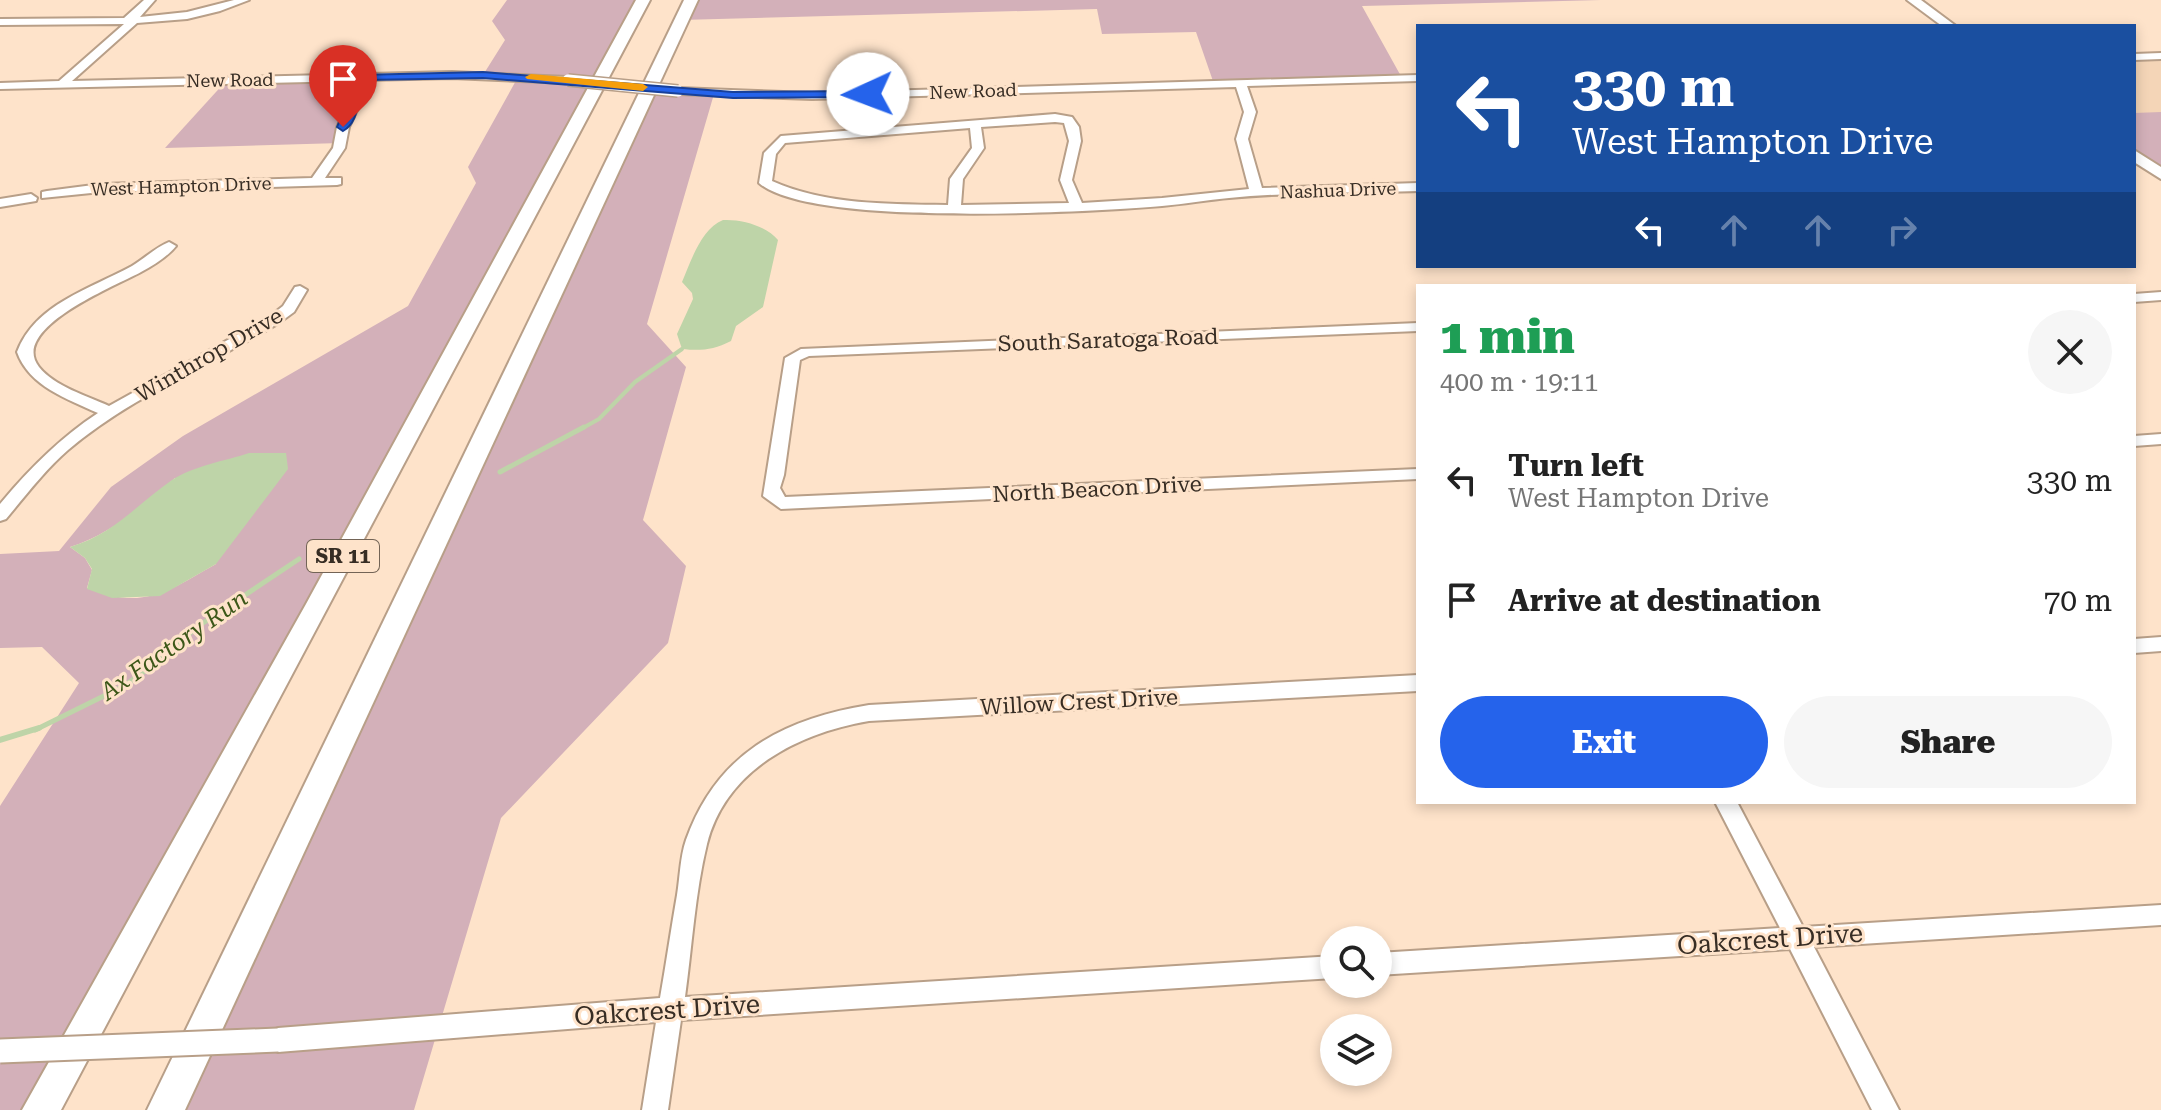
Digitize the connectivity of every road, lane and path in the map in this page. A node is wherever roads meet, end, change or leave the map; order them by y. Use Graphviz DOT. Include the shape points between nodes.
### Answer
graph roads {
  1 [pos="150,0"];
  2 [pos="244,0"];
  3 [pos="643,0"];
  4 [pos="691,0"];
  5 [pos="1913,0"];
  6 [pos="129,19"];
  7 [pos="0,22"];
  8 [pos="1947,24"];
  9 [pos="2161,56"];
  10 [pos="2136,57"];
  11 [pos="362,77"];
  12 [pos="1416,78"];
  13 [pos="1234,83"];
  14 [pos="47,85"];
  15 [pos="61,85"];
  16 [pos="0,86"];
  17 [pos="974,124"];
  18 [pos="2136,156"];
  19 [pos="2161,174"];
  20 [pos="337,181"];
  21 [pos="316,182"];
  22 [pos="1416,187"];
  23 [pos="1257,193"];
  24 [pos="47,195"];
  25 [pos="31,198"];
  26 [pos="0,203"];
  27 [pos="1077,206"];
  28 [pos="954,208"];
  29 [pos="169,246"];
  30 [pos="300,290"];
  31 [pos="2161,296"];
  32 [pos="2136,298"];
  33 [pos="1416,327"];
  34 [pos="110,412"];
  35 [pos="2161,439"];
  36 [pos="2136,441"];
  37 [pos="1416,474"];
  38 [pos="777,501"];
  39 [pos="0,515"];
  40 [pos="2161,644"];
  41 [pos="2136,646"];
  42 [pos="1416,683"];
  43 [pos="1727,804"];
  44 [pos="2161,915"];
  45 [pos="1797,938"];
  46 [pos="1392,963"];
  47 [pos="1320,968"];
  48 [pos="671,1009"];
  49 [pos="0,1051"];
  50 [pos="41,1110"];
  51 [pos="166,1110"];
  52 [pos="655,1110"];
  53 [pos="1886,1110"];
  1 -- 6 [label="street"];
  2 -- 6 [label="street" via="190,15"];
  3 -- 50 [label="highway, SR 11"];
  4 -- 51 [label="highway"];
  5 -- 8 [label="main road"];
  6 -- 7 [label="street"];
  6 -- 14 [label="street"];
  6 -- 15 [label="street"];
  9 -- 10 [label="street"];
  11 -- 13 [label="street, New Road, bridge" via="475,75 772,96"];
  11 -- 15 [label="street, New Road"];
  11 -- 21 [label="street" via="339,148"];
  12 -- 13 [label="street, New Road"];
  13 -- 23 [label="street" via="1238,111 1246,120 1242,139"];
  14 -- 15 [label="street, New Road"];
  14 -- 16 [label="street, New Road"];
  17 -- 27 [label="street" via="1068,120 1076,147 1066,182"];
  17 -- 28 [label="street" via="980,144 956,180"];
  17 -- 28 [label="street, Nashua Drive" via="781,140 770,153 765,183 784,194 847,205"];
  18 -- 19 [label="main road"];
  20 -- 21 [label="street, West Hampton Drive"];
  21 -- 24 [label="street, West Hampton Drive" via="101,188"];
  22 -- 23 [label="street, Nashua Drive"];
  23 -- 27 [label="street, Nashua Drive"];
  25 -- 26 [label="street"];
  27 -- 28 [label="street, Nashua Drive"];
  29 -- 34 [label="street, Winthrop Drive" via="134,270 61,305 32,328 23,344 30,367"];
  30 -- 34 [label="street, Winthrop Drive" via="274,320"];
  31 -- 32 [label="street"];
  33 -- 38 [label="street, South Saratoga Road" via="813,350 793,358 771,488"];
  34 -- 39 [label="street, Winthrop Drive" via="55,453"];
  35 -- 36 [label="street"];
  37 -- 38 [label="street, North Beacon Drive"];
  40 -- 41 [label="street"];
  42 -- 48 [label="street, Willow Crest Drive" via="856,714 800,729 751,758 720,791 703,822"];
  43 -- 45 [label="street"];
  44 -- 45 [label="street, Oakcrest Drive"];
  45 -- 46 [label="street, Oakcrest Drive"];
  45 -- 53 [label="street"];
  47 -- 48 [label="street, Oakcrest Drive"];
  48 -- 49 [label="street, Oakcrest Drive, bridge" via="278,1040"];
  48 -- 52 [label="street, Willow Crest Drive"];
}
